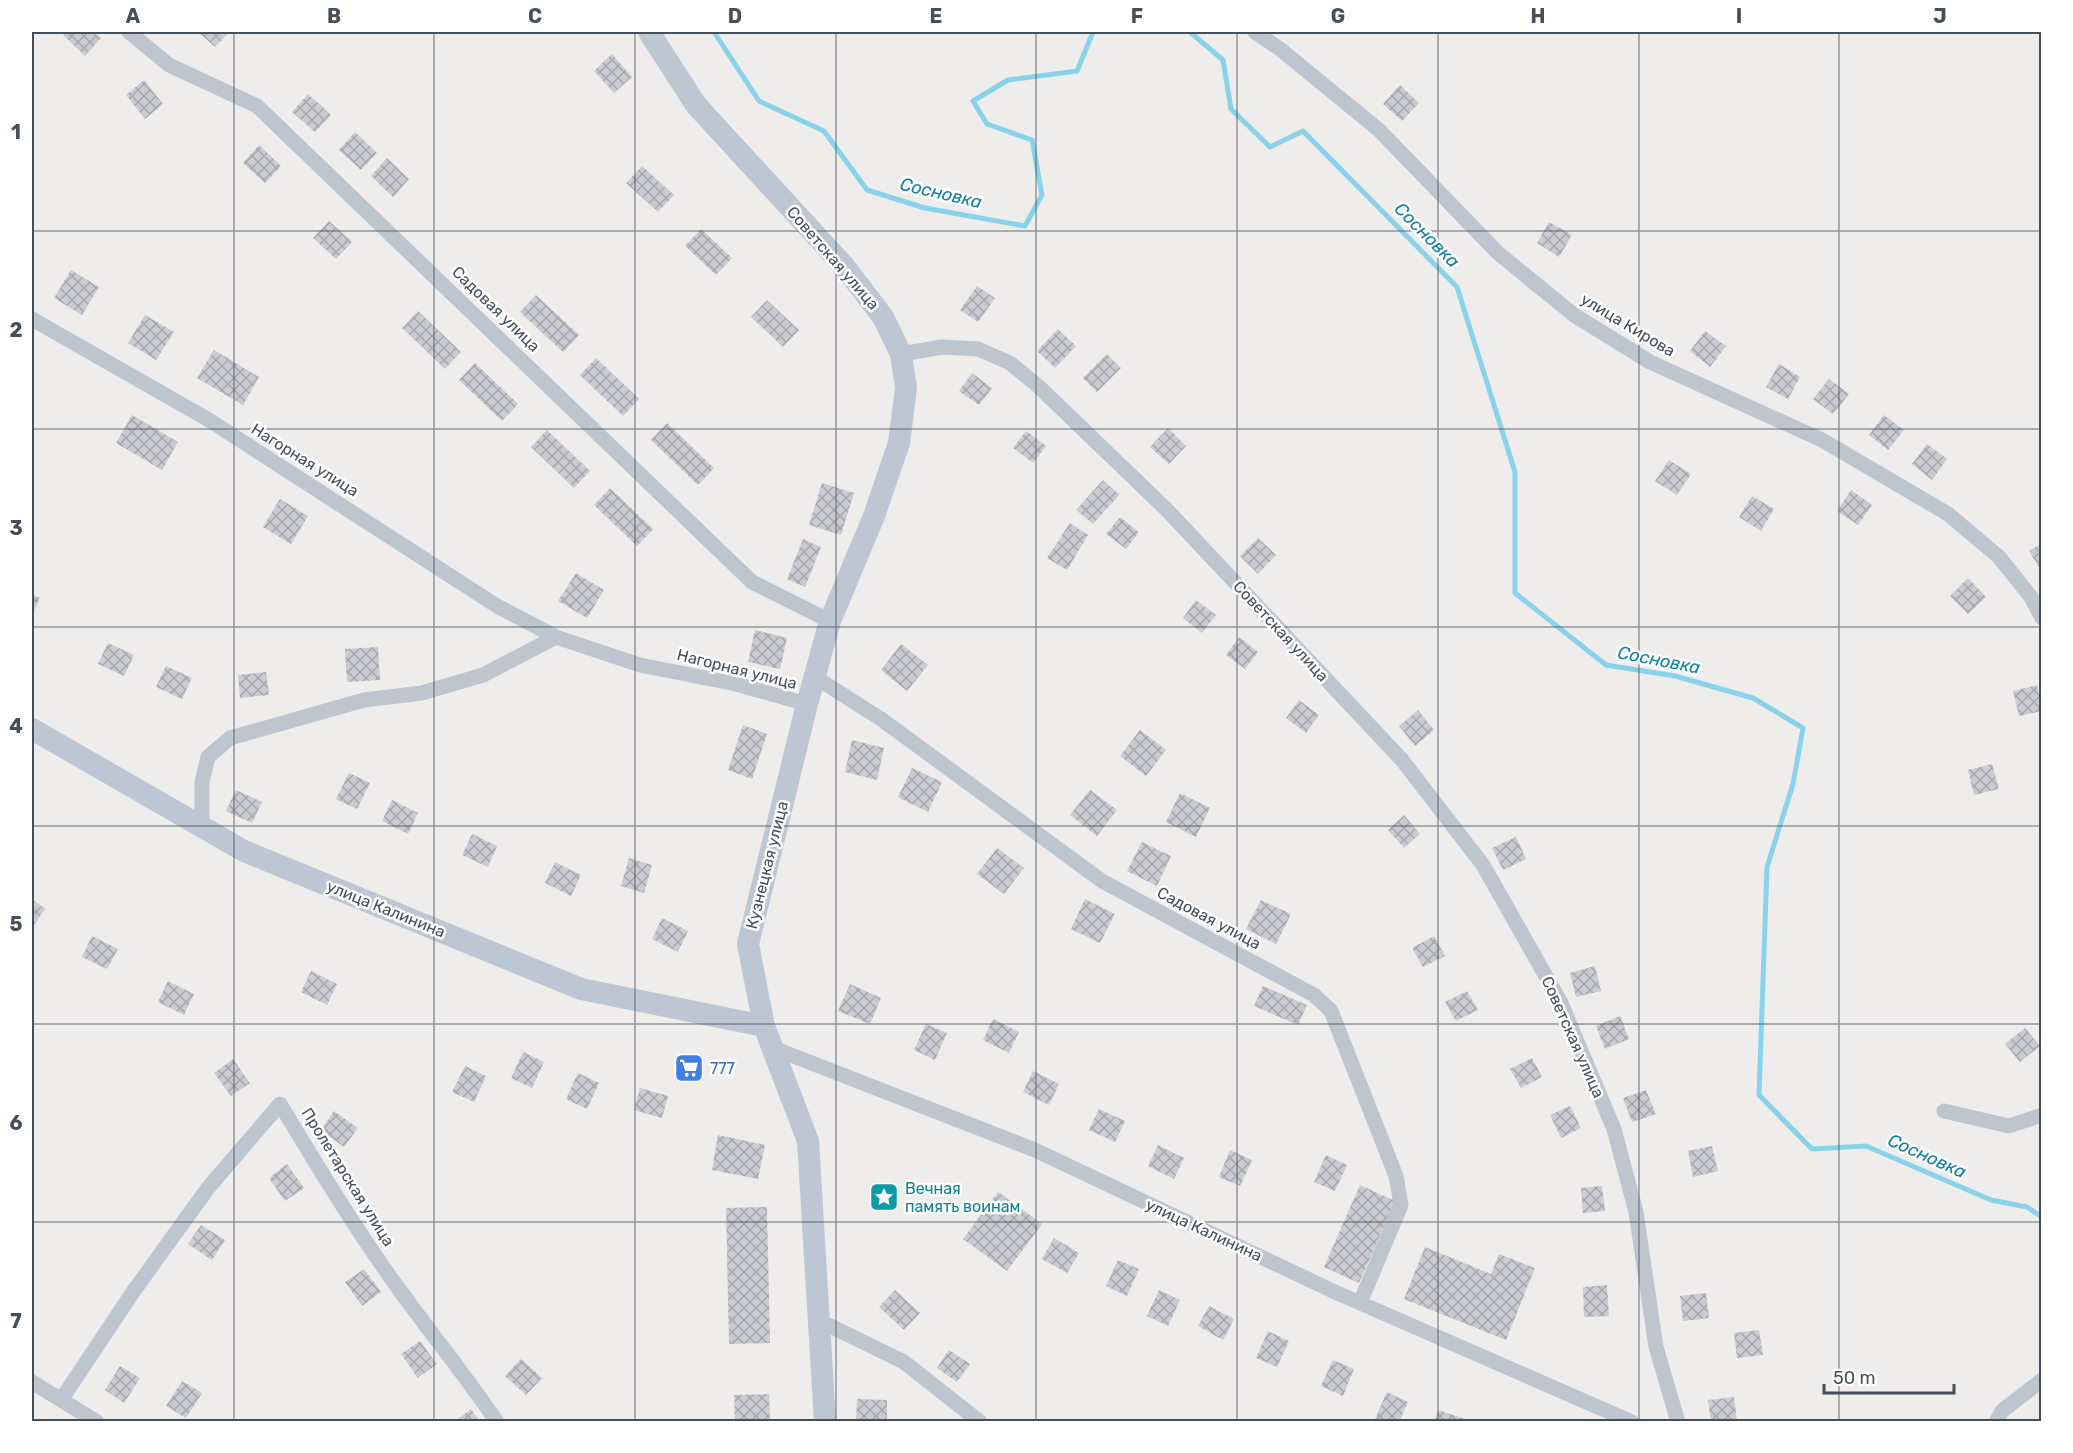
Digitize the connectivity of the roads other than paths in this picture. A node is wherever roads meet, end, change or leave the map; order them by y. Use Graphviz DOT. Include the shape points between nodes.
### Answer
graph roads {
  1 [pos="129,32"];
  2 [pos="649,32"];
  3 [pos="1255,32"];
  4 [pos="32,319"];
  5 [pos="901,354"];
  6 [pos="2042,618"];
  7 [pos="830,621"];
  8 [pos="556,637"];
  9 [pos="815,677"];
  10 [pos="807,704"];
  11 [pos="32,729"];
  12 [pos="202,827"];
  13 [pos="764,1026"];
  14 [pos="773,1048"];
  15 [pos="1944,1111"];
  16 [pos="2042,1115"];
  17 [pos="1360,1303"];
  18 [pos="820,1321"];
  19 [pos="2042,1380"];
  20 [pos="32,1382"];
  21 [pos="61,1400"];
  22 [pos="97,1422"];
  23 [pos="497,1422"];
  24 [pos="825,1422"];
  25 [pos="980,1422"];
  26 [pos="1632,1422"];
  27 [pos="1678,1422"];
  28 [pos="1996,1422"];
  1 -- 7 [label="street, Садовая улица" via="169,65 257,106 752,582"];
  2 -- 5 [label="main road, Советская улица" via="696,105 864,291 883,317"];
  3 -- 6 [label="street, улица Кирова" via="1380,130 1498,253 1574,315 1650,362 1822,440 1948,514 1999,557 2031,597"];
  4 -- 8 [label="street, Нагорная улица" via="209,420 497,606"];
  5 -- 7 [label="main road, Кузнецкая улица" via="906,388 899,443 874,516"];
  5 -- 27 [label="street, Советская улица" via="942,347 978,349 1010,363 1037,385 1168,511 1402,760 1483,865 1561,1003 1614,1129 1636,1212 1656,1347"];
  7 -- 9 [label="main road, Кузнецкая улица"];
  8 -- 10 [label="street, Нагорная улица" via="640,665 736,684"];
  8 -- 12 [label="street" via="483,675 422,693 364,700 230,738 208,757 202,782"];
  9 -- 10 [label="main road, Кузнецкая улица"];
  9 -- 17 [label="street, Садовая улица" via="882,719 1102,881 1314,995 1331,1011 1396,1176 1401,1205"];
  10 -- 13 [label="main road, Кузнецкая улица" via="748,944"];
  11 -- 12 [label="main road, улица Калинина"];
  12 -- 13 [label="main road, улица Калинина" via="244,851 581,989"];
  13 -- 14 [label="main road, Кузнецкая улица"];
  14 -- 17 [label="street, улица Калинина" via="1035,1150"];
  14 -- 18 [label="main road, Кузнецкая улица" via="808,1141"];
  15 -- 16 [label="street" via="2009,1126"];
  17 -- 26 [label="street, улица Калинина"];
  18 -- 24 [label="main road, Кузнецкая улица"];
  18 -- 25 [label="street" via="904,1362"];
  19 -- 28 [label="street" via="2002,1412"];
  20 -- 21 [label="street"];
  21 -- 22 [label="street"];
  21 -- 23 [label="street, Пролетарская улица" via="201,1198 280,1104 337,1199"];
}
